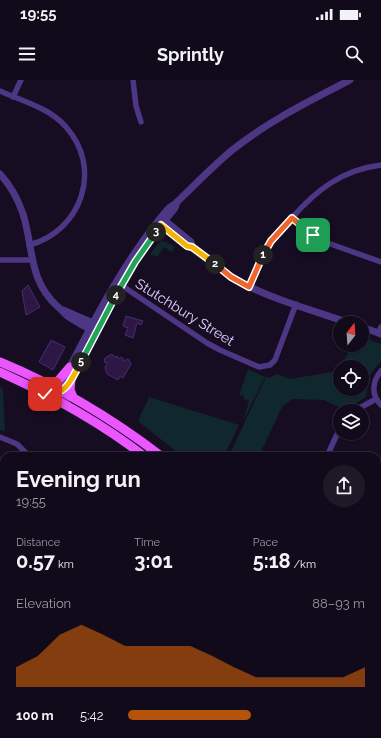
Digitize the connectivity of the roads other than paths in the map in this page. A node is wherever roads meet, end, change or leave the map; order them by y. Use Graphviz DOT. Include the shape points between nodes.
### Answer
graph roads {
  1 [pos="21,80"];
  2 [pos="133,80"];
  3 [pos="350,80"];
  4 [pos="0,91"];
  5 [pos="13,97"];
  6 [pos="141,122"];
  7 [pos="381,165"];
  8 [pos="0,174"];
  9 [pos="292,218"];
  10 [pos="161,221"];
  11 [pos="29,245"];
  12 [pos="0,260"];
  13 [pos="32,260"];
  14 [pos="381,262"];
  15 [pos="119,284"];
  16 [pos="249,287"];
  17 [pos="296,304"];
  18 [pos="333,317"];
  19 [pos="91,326"];
  20 [pos="369,329"];
  21 [pos="98,330"];
  22 [pos="380,332"];
  23 [pos="70,367"];
  24 [pos="4,369"];
  25 [pos="381,371"];
  26 [pos="71,379"];
  27 [pos="47,384"];
  28 [pos="60,391"];
  29 [pos="45,394"];
  30 [pos="73,398"];
  31 [pos="376,399"];
  32 [pos="367,404"];
  33 [pos="381,405"];
  34 [pos="71,408"];
  35 [pos="0,437"];
  36 [pos="334,440"];
  37 [pos="25,452"];
  38 [pos="138,452"];
  39 [pos="156,452"];
  40 [pos="329,452"];
  1 -- 5 [label="street"];
  2 -- 6 [label="street"];
  3 -- 10 [label="street" via="283,115 252,135 171,205"];
  4 -- 5 [label="street"];
  5 -- 11 [label="street" via="50,113 59,120 78,145 84,163 83,188 74,212 62,228 41,242"];
  7 -- 9 [label="street" via="338,177 317,191"];
  8 -- 11 [label="street" via="23,213"];
  9 -- 14 [label="street" via="326,242"];
  9 -- 16 [label="street" via="271,241"];
  10 -- 15 [label="street"];
  10 -- 16 [label="street" via="187,246"];
  11 -- 13 [label="street"];
  12 -- 13 [label="street"];
  13 -- 19 [label="street" via="41,287 48,297 59,308"];
  15 -- 17 [label="street, Stutchbury Street" via="207,343 259,367 270,365 275,360"];
  15 -- 19 [label="street" via="106,297"];
  15 -- 21 [label="street"];
  16 -- 17 [label="street"];
  17 -- 18 [label="street"];
  19 -- 21 [label="street"];
  19 -- 23 [label="street"];
  20 -- 22 [label="street"];
  21 -- 26 [label="street"];
  23 -- 27 [label="main road" via="58,381"];
  23 -- 28 [label="street"];
  24 -- 27 [label="main road"];
  24 -- 29 [label="main road"];
  25 -- 31 [label="street" via="374,384"];
  26 -- 28 [label="street" via="66,388"];
  26 -- 30 [label="main road" via="70,390"];
  27 -- 28 [label="main road"];
  28 -- 29 [label="street"];
  28 -- 30 [label="main road"];
  28 -- 34 [label="street" via="64,401"];
  29 -- 34 [label="main road"];
  30 -- 39 [label="main road" via="120,426"];
  31 -- 32 [label="street"];
  31 -- 33 [label="street"];
  34 -- 38 [label="main road"];
  35 -- 37 [label="street" via="17,444"];
  36 -- 40 [label="street"];
}
